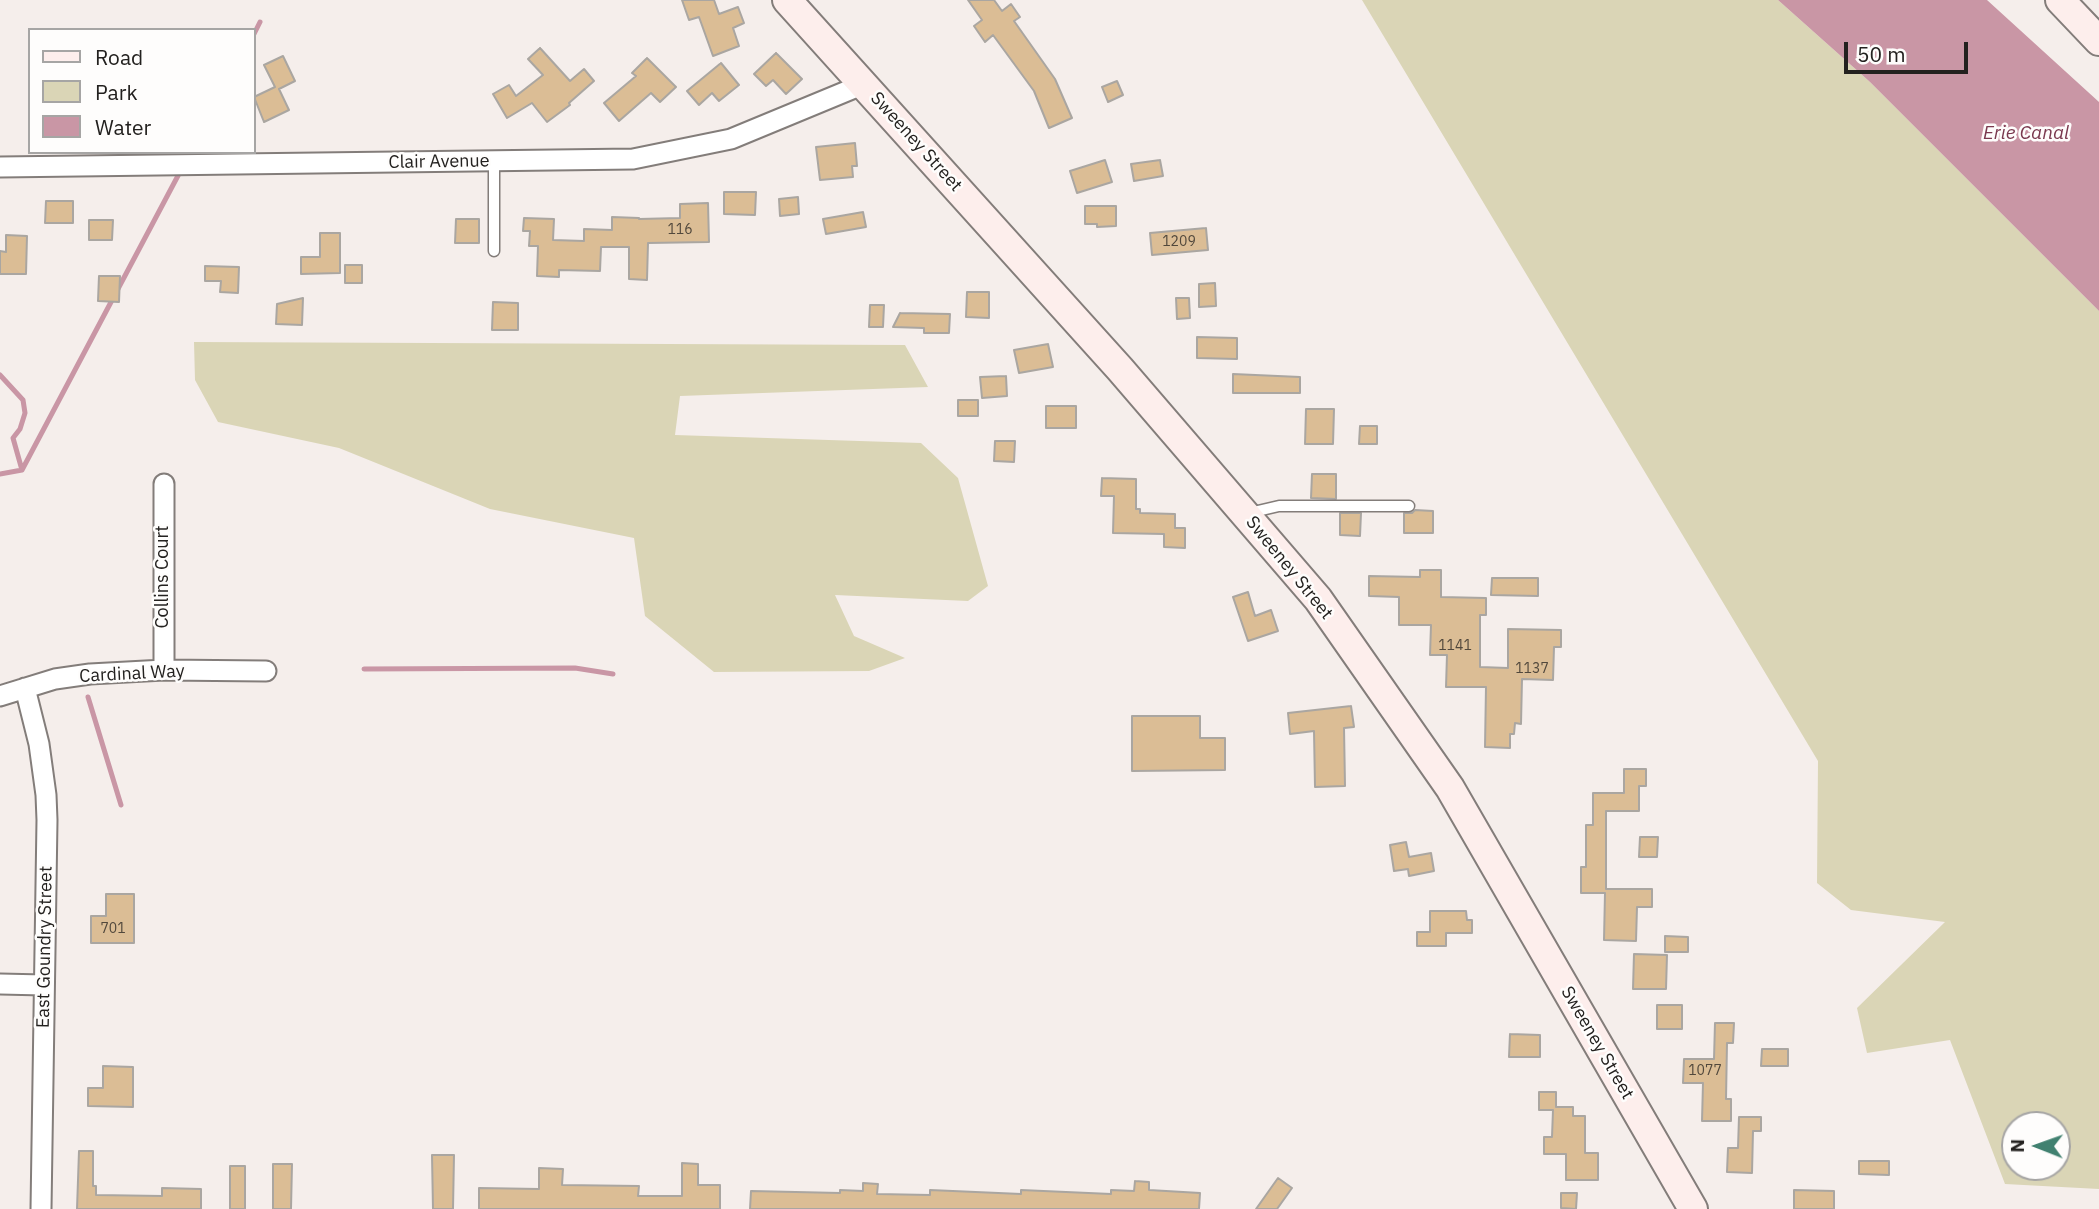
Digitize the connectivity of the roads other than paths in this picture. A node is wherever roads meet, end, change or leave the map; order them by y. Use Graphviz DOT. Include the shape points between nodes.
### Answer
graph roads {
  1 [pos="787,0"];
  2 [pos="2060,0"];
  3 [pos="2099,41"];
  4 [pos="864,84"];
  5 [pos="494,161"];
  6 [pos="0,167"];
  7 [pos="494,251"];
  8 [pos="164,484"];
  9 [pos="1409,506"];
  10 [pos="1245,515"];
  11 [pos="164,670"];
  12 [pos="266,671"];
  13 [pos="25,688"];
  14 [pos="0,695"];
  15 [pos="0,984"];
  16 [pos="44,985"];
  17 [pos="41,1209"];
  18 [pos="1693,1209"];
  1 -- 4 [label="street, Sweeney Street"];
  2 -- 3 [label="street"];
  4 -- 5 [label="street, Clair Avenue" via="731,139 633,159"];
  4 -- 10 [label="street, Sweeney Street"];
  5 -- 6 [label="street, Clair Avenue"];
  5 -- 7 [label="lane"];
  8 -- 11 [label="street, Collins Court"];
  9 -- 10 [label="lane" via="1279,506"];
  10 -- 18 [label="street, Sweeney Street" via="1318,599 1450,788"];
  11 -- 12 [label="street, Cardinal Way"];
  11 -- 13 [label="street, Cardinal Way" via="90,674"];
  13 -- 14 [label="street, Cardinal Way"];
  13 -- 16 [label="street, East Goundry Street" via="46,795"];
  15 -- 16 [label="street"];
  16 -- 17 [label="street, East Goundry Street"];
}
